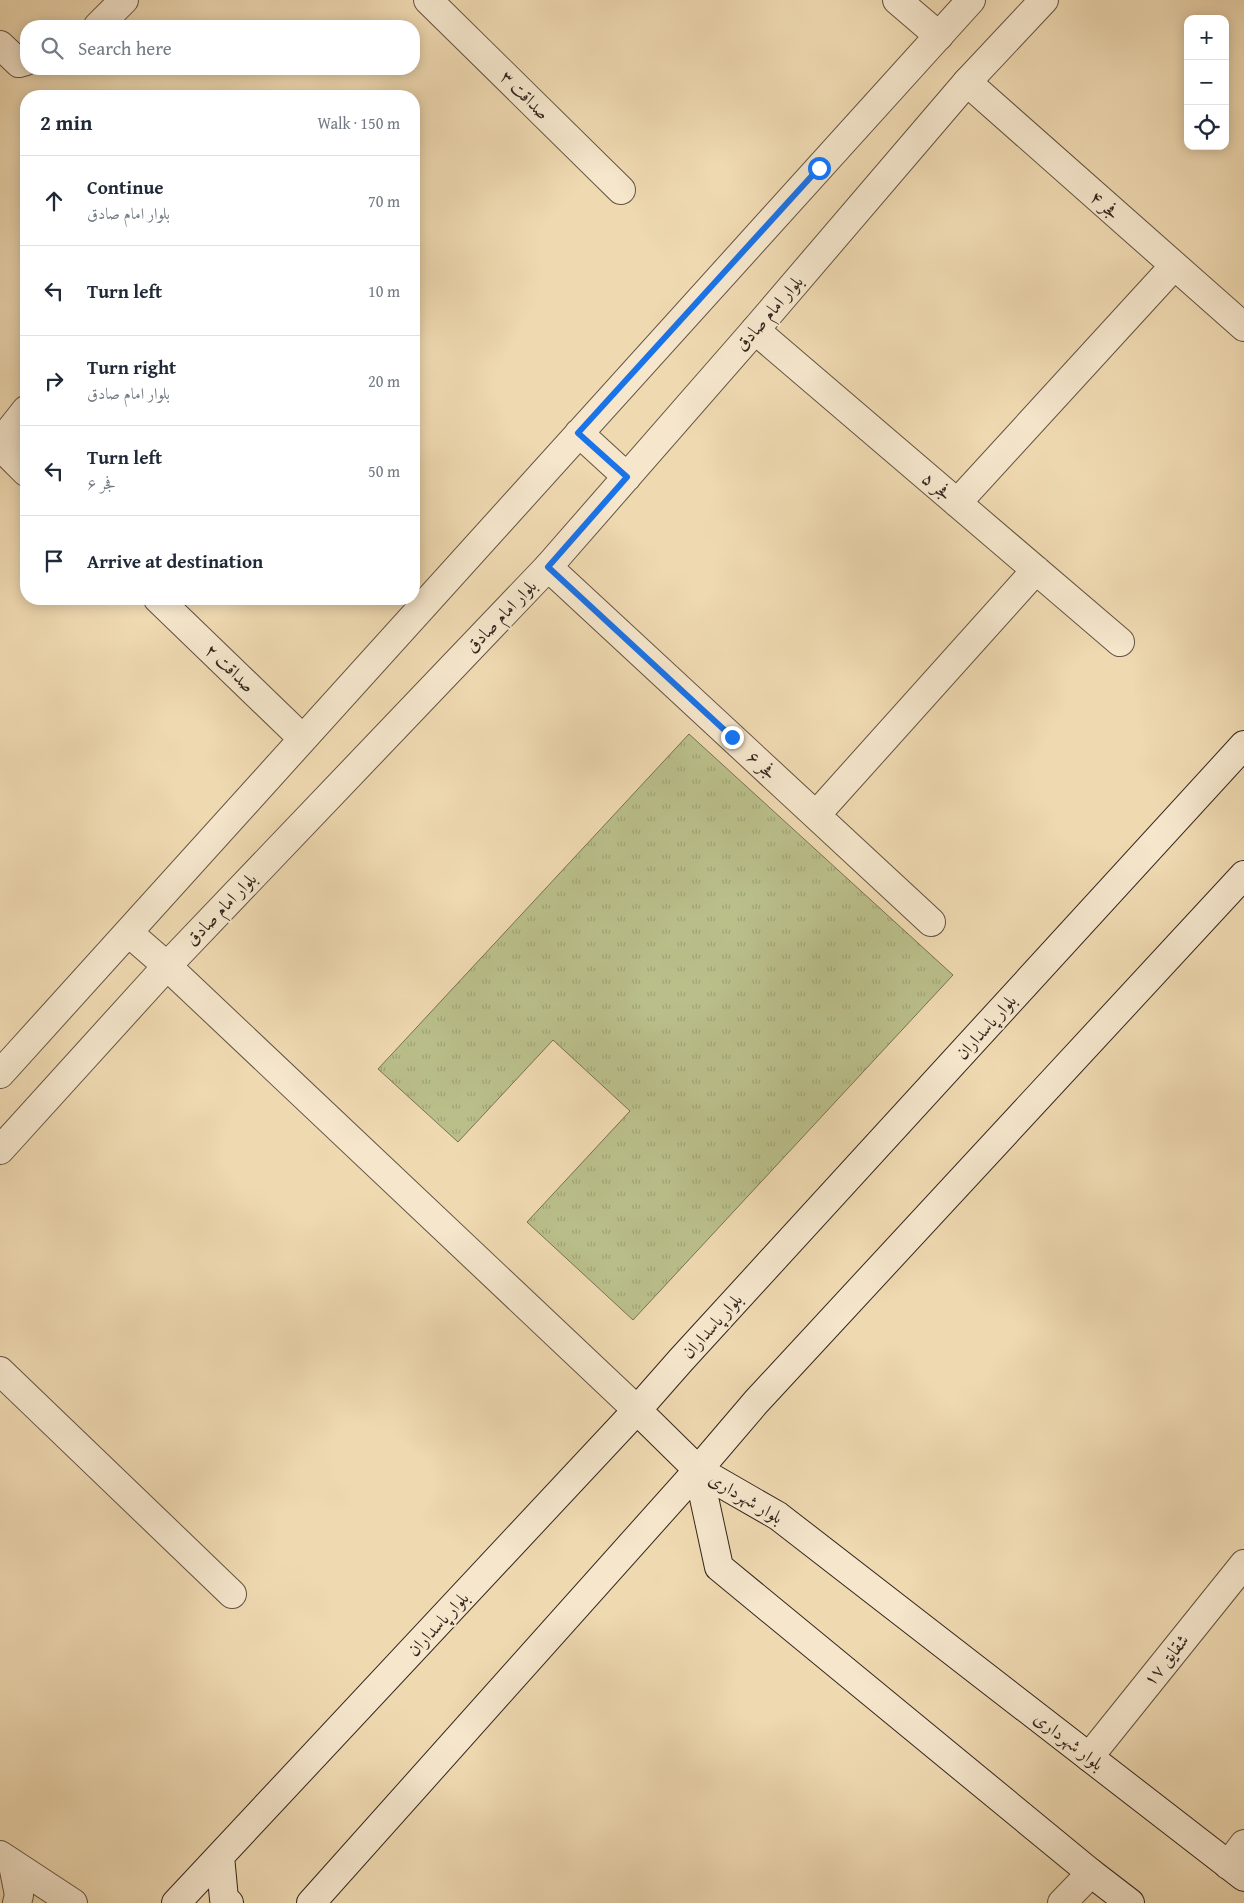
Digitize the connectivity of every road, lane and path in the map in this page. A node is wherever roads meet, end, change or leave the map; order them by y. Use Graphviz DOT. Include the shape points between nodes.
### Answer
graph roads {
  1 [pos="124,0"];
  2 [pos="428,0"];
  3 [pos="897,0"];
  4 [pos="971,0"];
  5 [pos="1044,0"];
  6 [pos="104,20"];
  7 [pos="939,36"];
  8 [pos="0,45"];
  9 [pos="20,62"];
  10 [pos="967,82"];
  11 [pos="621,190"];
  12 [pos="1174,266"];
  13 [pos="1244,327"];
  14 [pos="755,330"];
  15 [pos="20,418"];
  16 [pos="578,433"];
  17 [pos="20,466"];
  18 [pos="627,477"];
  19 [pos="957,503"];
  20 [pos="548,567"];
  21 [pos="1036,570"];
  22 [pos="164,605"];
  23 [pos="1120,642"];
  24 [pos="302,738"];
  25 [pos="1244,745"];
  26 [pos="816,815"];
  27 [pos="1244,875"];
  28 [pos="931,922"];
  29 [pos="129,932"];
  30 [pos="167,966"];
  31 [pos="0,1074"];
  32 [pos="0,1150"];
  33 [pos="0,1372"];
  34 [pos="637,1410"];
  35 [pos="698,1470"];
  36 [pos="1244,1564"];
  37 [pos="232,1594"];
  38 [pos="1089,1756"];
  39 [pos="220,1856"];
  40 [pos="7,1860"];
  41 [pos="1239,1862"];
  42 [pos="1091,1873"];
  43 [pos="17,1903"];
  44 [pos="73,1903"];
  45 [pos="176,1903"];
  46 [pos="229,1903"];
  47 [pos="311,1903"];
  48 [pos="1062,1903"];
  49 [pos="1130,1903"];
  1 -- 6 [label="street"];
  2 -- 11 [label="street, صداقت ۳"];
  3 -- 7 [label="street"];
  4 -- 7 [label="street"];
  5 -- 10 [label="street, بلوار امام صادق"];
  7 -- 16 [label="street"];
  8 -- 9 [label="street"];
  10 -- 12 [label="street, فجر ۴"];
  10 -- 14 [label="street, بلوار امام صادق"];
  12 -- 13 [label="street, فجر ۴"];
  12 -- 19 [label="street"];
  14 -- 18 [label="street, بلوار امام صادق"];
  14 -- 19 [label="street, فجر ۵"];
  15 -- 17 [label="street" via="11,429 8,454"];
  16 -- 18 [label="street"];
  16 -- 24 [label="street"];
  18 -- 20 [label="street, بلوار امام صادق"];
  19 -- 21 [label="street, فجر ۵"];
  20 -- 26 [label="street, فجر ۶"];
  20 -- 30 [label="street, بلوار امام صادق"];
  21 -- 23 [label="street, فجر ۵"];
  21 -- 26 [label="street"];
  22 -- 24 [label="street, صداقت ۲"];
  24 -- 29 [label="street"];
  25 -- 34 [label="street, بلوار پاسداران"];
  26 -- 28 [label="street, فجر ۶"];
  27 -- 35 [label="street" via="762,1394"];
  29 -- 30 [label="street"];
  29 -- 31 [label="street"];
  30 -- 32 [label="street, بلوار امام صادق"];
  30 -- 34 [label="street"];
  33 -- 37 [label="street"];
  34 -- 35 [label="street"];
  34 -- 39 [label="street, بلوار پاسداران"];
  35 -- 38 [label="street, بلوار شهرداری" via="778,1516"];
  35 -- 42 [label="street, بلوار شهرداری" via="719,1567"];
  35 -- 47 [label="street"];
  36 -- 38 [label="street, شقایق ۱۷"];
  38 -- 41 [label="street, بلوار شهرداری"];
  39 -- 45 [label="street, بلوار پاسداران"];
  39 -- 46 [label="street" via="224,1899"];
  40 -- 43 [label="street" via="19,1895"];
  40 -- 44 [label="street"];
  42 -- 48 [label="street"];
  42 -- 49 [label="street, بلوار شهرداری"];
}
